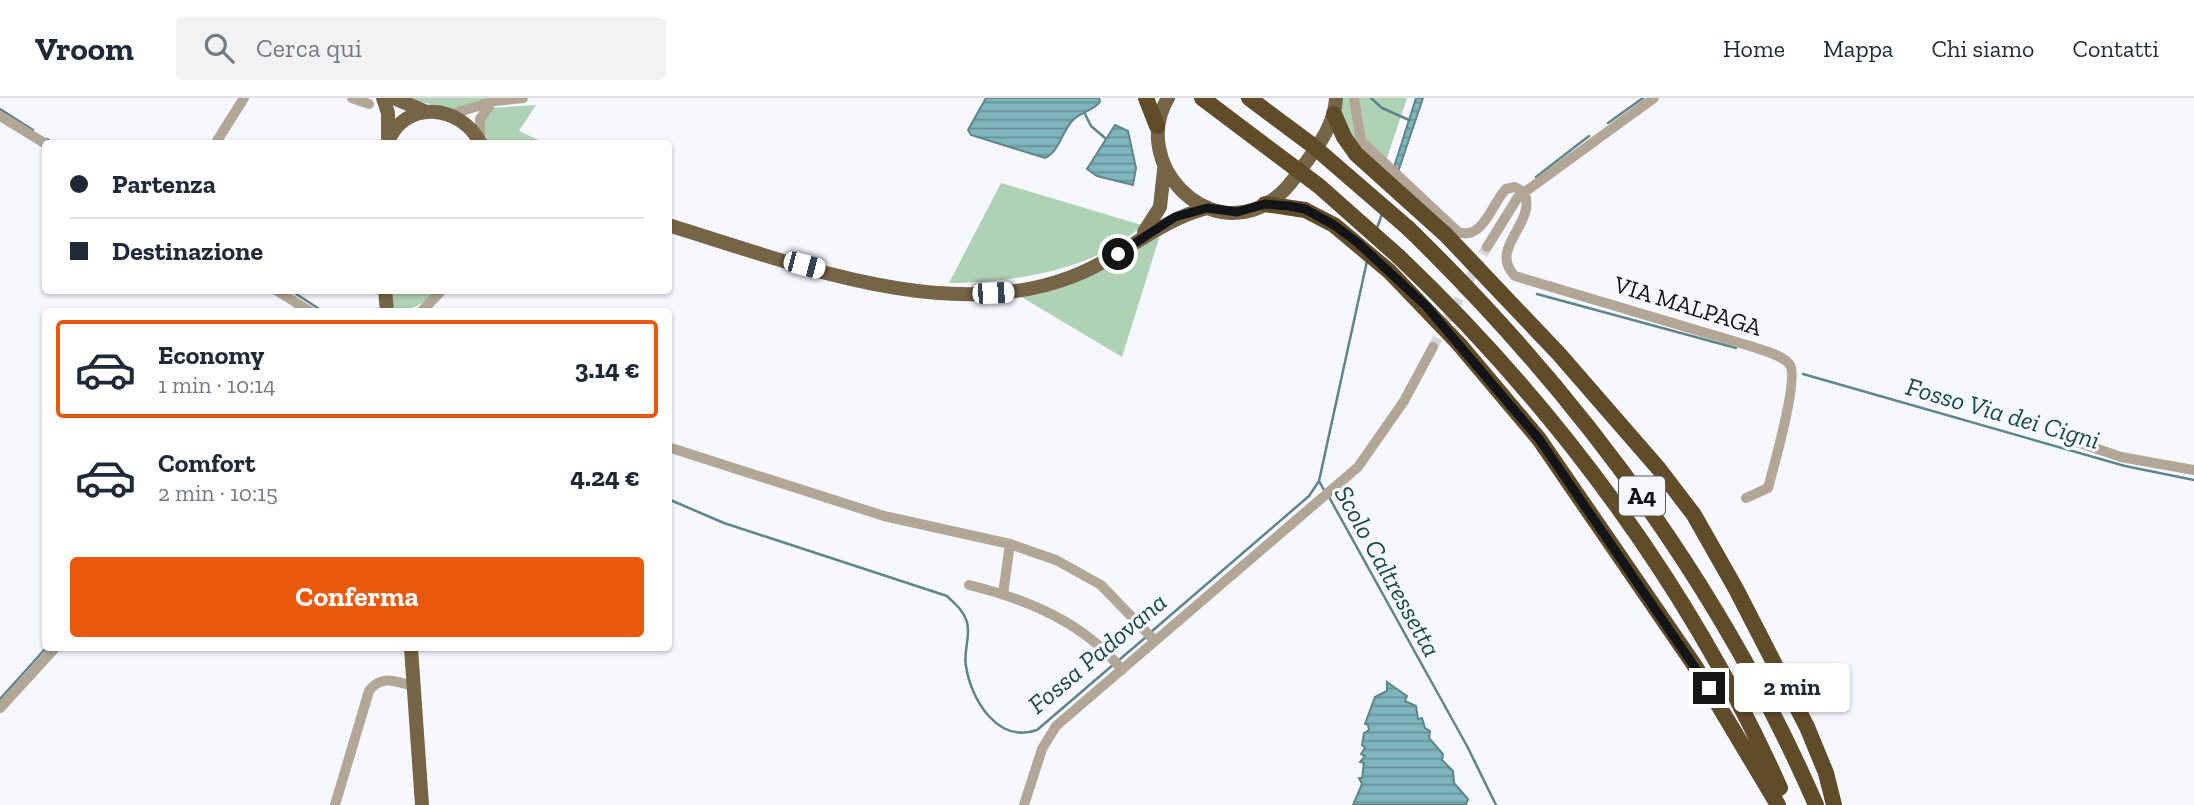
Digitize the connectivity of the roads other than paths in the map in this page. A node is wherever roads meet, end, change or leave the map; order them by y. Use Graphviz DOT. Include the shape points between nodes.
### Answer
graph roads {
  1 [pos="244,98"];
  2 [pos="352,98"];
  3 [pos="383,98"];
  4 [pos="394,98"];
  5 [pos="523,98"];
  6 [pos="1146,98"];
  7 [pos="1168,98"];
  8 [pos="1202,98"];
  9 [pos="1250,98"];
  10 [pos="1354,98"];
  11 [pos="1654,98"];
  12 [pos="495,101"];
  13 [pos="369,104"];
  14 [pos="1335,106"];
  15 [pos="424,111"];
  16 [pos="452,114"];
  17 [pos="0,116"];
  18 [pos="1157,126"];
  19 [pos="218,140"];
  20 [pos="388,140"];
  21 [pos="389,140"];
  22 [pos="479,140"];
  23 [pos="480,140"];
  24 [pos="42,142"];
  25 [pos="1379,166"];
  26 [pos="1164,169"];
  27 [pos="1402,188"];
  28 [pos="1524,192"];
  29 [pos="1265,204"];
  30 [pos="1207,208"];
  31 [pos="672,226"];
  32 [pos="1130,247"];
  33 [pos="1488,247"];
  34 [pos="280,294"];
  35 [pos="438,294"];
  36 [pos="295,308"];
  37 [pos="425,308"];
  38 [pos="1433,347"];
  39 [pos="2071,440"];
  40 [pos="672,448"];
  41 [pos="2194,470"];
  42 [pos="1746,498"];
  43 [pos="1010,544"];
  44 [pos="969,585"];
  45 [pos="1003,594"];
  46 [pos="1151,637"];
  47 [pos="52,651"];
  48 [pos="411,651"];
  49 [pos="1118,665"];
  50 [pos="414,686"];
  51 [pos="0,708"];
  52 [pos="335,805"];
  53 [pos="422,805"];
  54 [pos="1024,805"];
  55 [pos="1778,805"];
  56 [pos="1787,805"];
  57 [pos="1816,805"];
  58 [pos="1834,805"];
  1 -- 19 [label="street"];
  2 -- 13 [label="street"];
  3 -- 20 [label="main road"];
  4 -- 15 [label="main road"];
  5 -- 12 [label="street"];
  6 -- 18 [label="highway"];
  7 -- 18 [label="main road"];
  8 -- 56 [label="highway, A4, bridge" via="1319,186 1398,256 1514,377 1630,526 1704,641"];
  9 -- 57 [label="highway, A4, bridge" via="1408,228 1534,358 1649,504 1744,657"];
  10 -- 25 [label="street" via="1361,141"];
  11 -- 28 [label="street"];
  12 -- 16 [label="street"];
  12 -- 23 [label="street" via="480,119"];
  14 -- 25 [label="highway" via="1347,142"];
  14 -- 29 [label="main road" via="1320,142 1290,183"];
  15 -- 16 [label="main road"];
  15 -- 21 [label="main road" via="403,121"];
  16 -- 22 [label="main road" via="474,130"];
  17 -- 24 [label="street"];
  18 -- 26 [label="main road"];
  25 -- 27 [label="highway"];
  26 -- 30 [label="main road" via="1182,193"];
  26 -- 32 [label="main road" via="1158,214"];
  27 -- 28 [label="street" via="1464,234 1477,230 1503,190 1515,187"];
  27 -- 58 [label="highway" via="1559,354 1694,515 1807,727"];
  28 -- 33 [label="street" via="1508,209"];
  28 -- 42 [label="street, VIA MALPAGA" via="1526,215 1506,253 1507,266 1515,276 1750,346 1791,366 1785,419 1768,488"];
  29 -- 30 [label="main road" via="1237,212"];
  29 -- 55 [label="highway" via="1305,209 1358,243 1426,306 1539,439 1695,666"];
  30 -- 32 [label="main road" via="1175,217"];
  31 -- 32 [label="main road" via="862,281 940,293 1011,293 1045,286"];
  34 -- 36 [label="street"];
  35 -- 37 [label="street"];
  38 -- 46 [label="street" via="1371,452 1334,489"];
  39 -- 41 [label="street" via="2121,457"];
  40 -- 43 [label="street" via="884,516"];
  43 -- 45 [label="street"];
  43 -- 46 [label="street" via="1083,573 1101,585"];
  44 -- 45 [label="street"];
  45 -- 49 [label="street" via="1055,615"];
  46 -- 49 [label="street"];
  47 -- 51 [label="street"];
  48 -- 50 [label="main road"];
  49 -- 54 [label="street" via="1051,733"];
  50 -- 52 [label="street" via="386,679 369,691"];
  50 -- 53 [label="main road"];
}
